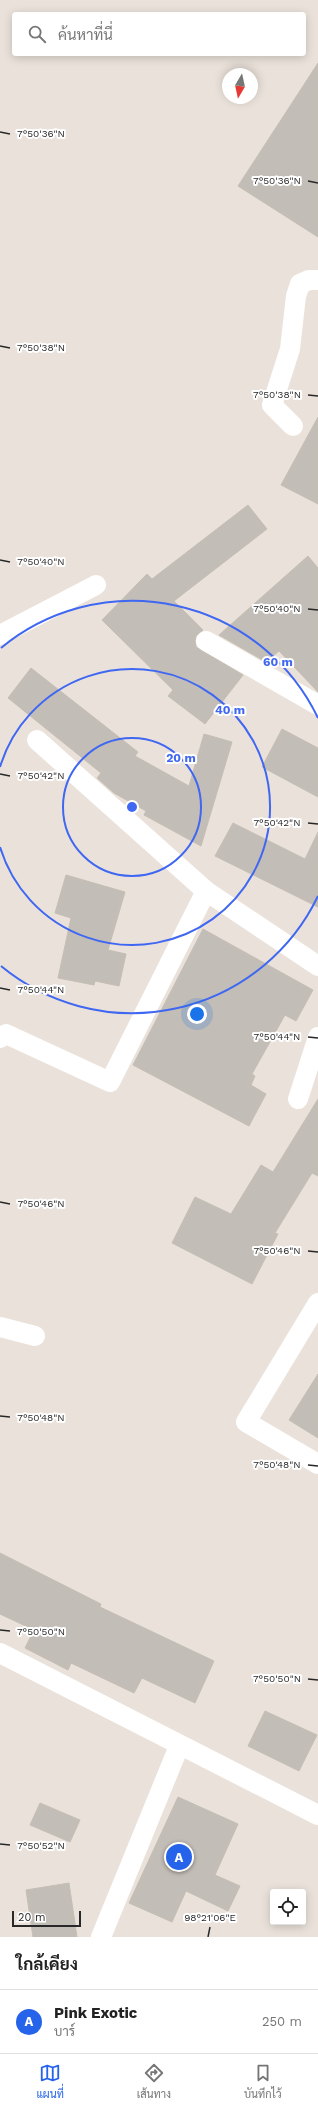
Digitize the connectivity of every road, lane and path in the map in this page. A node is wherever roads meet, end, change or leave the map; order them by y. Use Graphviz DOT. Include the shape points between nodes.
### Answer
graph roads {
  1 [pos="318,280"];
  2 [pos="293,426"];
  3 [pos="96,585"];
  4 [pos="0,635"];
  5 [pos="206,641"];
  6 [pos="318,705"];
  7 [pos="37,740"];
  8 [pos="206,891"];
  9 [pos="318,966"];
  10 [pos="318,1036"];
  11 [pos="0,1038"];
  12 [pos="298,1099"];
  13 [pos="318,1303"];
  14 [pos="0,1327"];
  15 [pos="35,1336"];
  16 [pos="318,1464"];
  17 [pos="0,1653"];
  18 [pos="179,1746"];
  19 [pos="318,1815"];
  20 [pos="101,1937"];
  1 -- 2 [label="street" via="300,284 296,296 290,349 272,406"];
  3 -- 4 [label="street"];
  5 -- 6 [label="street"];
  7 -- 8 [label="street"];
  8 -- 9 [label="street"];
  8 -- 11 [label="street" via="110,1082 6,1034"];
  10 -- 12 [label="street"];
  13 -- 16 [label="street" via="246,1422"];
  14 -- 15 [label="street"];
  17 -- 18 [label="street"];
  18 -- 19 [label="street"];
  18 -- 20 [label="street"];
}
